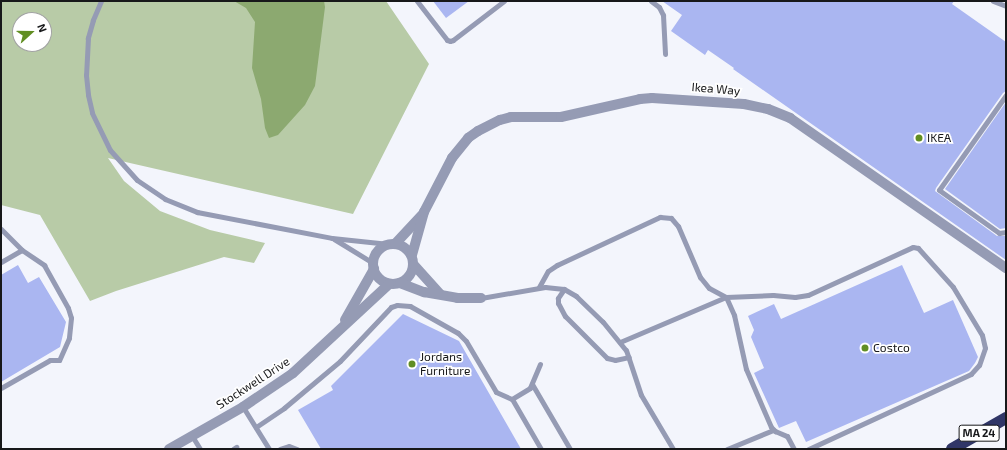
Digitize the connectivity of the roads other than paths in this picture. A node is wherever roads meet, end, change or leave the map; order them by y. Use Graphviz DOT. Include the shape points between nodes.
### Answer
graph roads {
  1 [pos="100,1"];
  2 [pos="417,1"];
  3 [pos="504,1"];
  4 [pos="651,1"];
  5 [pos="993,1"];
  6 [pos="1006,6"];
  7 [pos="665,54"];
  8 [pos="1006,95"];
  9 [pos="424,212"];
  10 [pos="1,229"];
  11 [pos="1006,232"];
  12 [pos="332,238"];
  13 [pos="392,244"];
  14 [pos="22,250"];
  15 [pos="413,260"];
  16 [pos="1,262"];
  17 [pos="373,266"];
  18 [pos="1006,268"];
  19 [pos="400,283"];
  20 [pos="389,284"];
  21 [pos="539,287"];
  22 [pos="564,290"];
  23 [pos="440,294"];
  24 [pos="726,297"];
  25 [pos="481,298"];
  26 [pos="342,327"];
  27 [pos="620,342"];
  28 [pos="629,357"];
  29 [pos="540,364"];
  30 [pos="532,384"];
  31 [pos="1,388"];
  32 [pos="512,399"];
  33 [pos="243,406"];
  34 [pos="1006,418"];
  35 [pos="256,427"];
  36 [pos="773,430"];
  37 [pos="192,436"];
  38 [pos="169,449"];
  39 [pos="200,449"];
  40 [pos="269,449"];
  41 [pos="280,449"];
  42 [pos="297,449"];
  43 [pos="541,449"];
  44 [pos="570,449"];
  45 [pos="673,449"];
  46 [pos="727,449"];
  47 [pos="794,449"];
  48 [pos="809,449"];
  49 [pos="952,449"];
  1 -- 12 [label="lane" via="88,38 88,95 100,132 110,150 124,166 150,190 182,207 217,217"];
  2 -- 3 [label="lane" via="450,41"];
  4 -- 7 [label="lane" via="659,7 663,15"];
  5 -- 6 [label="lane"];
  8 -- 11 [label="lane" via="940,190 999,233"];
  9 -- 13 [label="street, Ikea Way"];
  9 -- 15 [label="street, Ikea Way"];
  9 -- 18 [label="street, Ikea Way" via="457,151 468,138 489,125 511,117 561,117 652,98 728,102 758,107 798,123 928,209"];
  10 -- 14 [label="lane"];
  12 -- 13 [label="lane"];
  12 -- 17 [label="lane"];
  13 -- 15 [label="street" via="403,246"];
  13 -- 17 [label="street" via="378,251"];
  14 -- 16 [label="lane"];
  14 -- 31 [label="lane" via="44,265 68,308 71,328 68,342 59,360 50,360"];
  15 -- 19 [label="street" via="409,276"];
  15 -- 23 [label="street"];
  17 -- 20 [label="street" via="381,280"];
  17 -- 26 [label="street, Stockwell Drive"];
  19 -- 20 [label="street"];
  19 -- 23 [label="street" via="424,292"];
  20 -- 26 [label="street, Stockwell Drive"];
  21 -- 22 [label="lane" via="551,286"];
  21 -- 24 [label="lane" via="548,271 557,265 660,216 666,216 678,226 700,277 709,288"];
  21 -- 25 [label="lane"];
  22 -- 27 [label="lane" via="586,305"];
  22 -- 28 [label="lane" via="558,298 558,303 565,316 607,358 615,360"];
  23 -- 25 [label="street" via="462,299"];
  24 -- 27 [label="lane"];
  24 -- 36 [label="lane" via="734,315 746,369"];
  24 -- 48 [label="lane" via="808,295 875,263 916,247 953,287 982,335 985,352 971,374"];
  26 -- 33 [label="street, Stockwell Drive" via="293,373"];
  27 -- 28 [label="lane"];
  28 -- 45 [label="lane" via="641,395"];
  29 -- 30 [label="lane"];
  30 -- 32 [label="lane"];
  30 -- 44 [label="lane"];
  32 -- 35 [label="lane" via="496,392 466,341 458,333 410,306 397,305 391,308 340,361 284,408"];
  32 -- 43 [label="lane"];
  33 -- 35 [label="lane"];
  33 -- 37 [label="street, Stockwell Drive"];
  34 -- 49 [label="highway, MA 24"];
  35 -- 40 [label="lane"];
  36 -- 46 [label="lane"];
  36 -- 47 [label="lane" via="787,436"];
  37 -- 38 [label="street, Stockwell Drive"];
  37 -- 39 [label="lane"];
  41 -- 42 [label="lane" via="288,446"];
}
